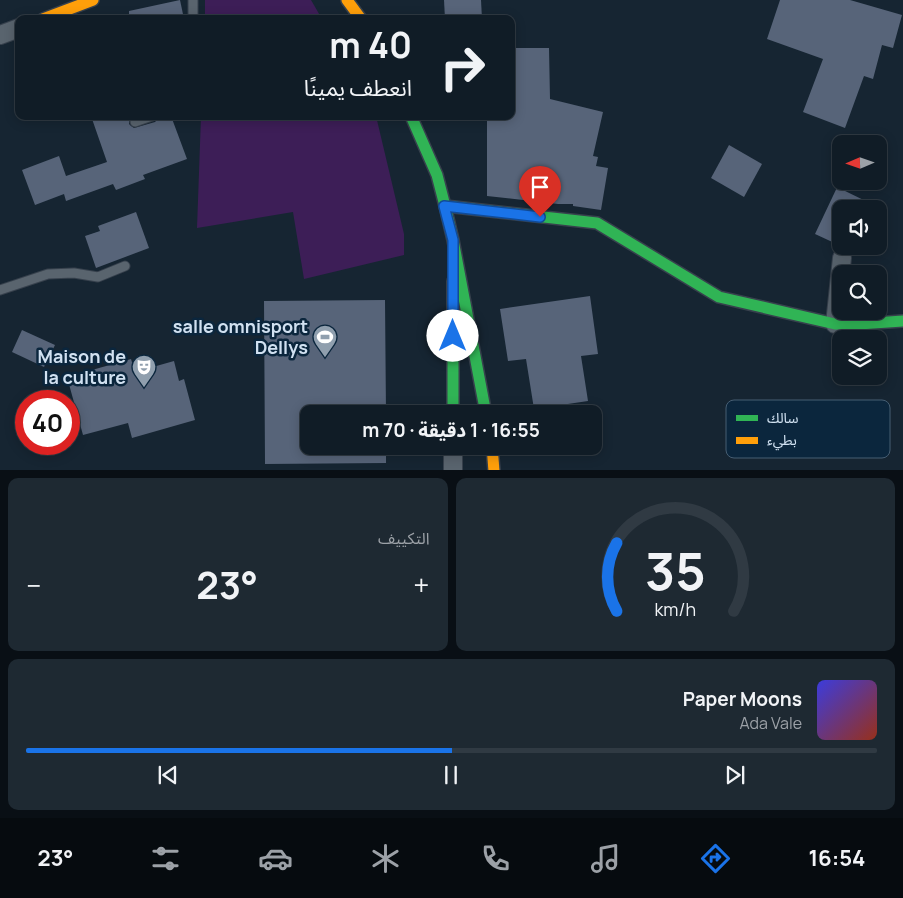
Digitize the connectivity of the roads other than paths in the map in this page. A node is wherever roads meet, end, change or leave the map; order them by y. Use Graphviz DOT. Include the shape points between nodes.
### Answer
graph roads {
  1 [pos="93,0"];
  2 [pos="193,0"];
  3 [pos="347,0"];
  4 [pos="54,15"];
  5 [pos="193,15"];
  6 [pos="358,15"];
  7 [pos="15,29"];
  8 [pos="0,35"];
  9 [pos="141,120"];
  10 [pos="412,120"];
  11 [pos="135,122"];
  12 [pos="444,206"];
  13 [pos="453,240"];
  14 [pos="842,258"];
  15 [pos="125,266"];
  16 [pos="0,290"];
  17 [pos="903,321"];
  18 [pos="835,324"];
  19 [pos="453,405"];
  20 [pos="484,405"];
  21 [pos="453,455"];
  22 [pos="493,455"];
  23 [pos="453,470"];
  24 [pos="494,470"];
  1 -- 4 [label="street"];
  2 -- 5 [label="lane"];
  3 -- 6 [label="street"];
  7 -- 8 [label="street"];
  9 -- 11 [label="lane"];
  10 -- 12 [label="street" via="437,175"];
  12 -- 13 [label="street"];
  12 -- 18 [label="street" via="597,223 719,297"];
  13 -- 19 [label="street"];
  13 -- 20 [label="street"];
  14 -- 18 [label="street"];
  15 -- 16 [label="lane" via="98,276 74,272 48,274"];
  17 -- 18 [label="street"];
  21 -- 23 [label="street"];
  22 -- 24 [label="street"];
}
